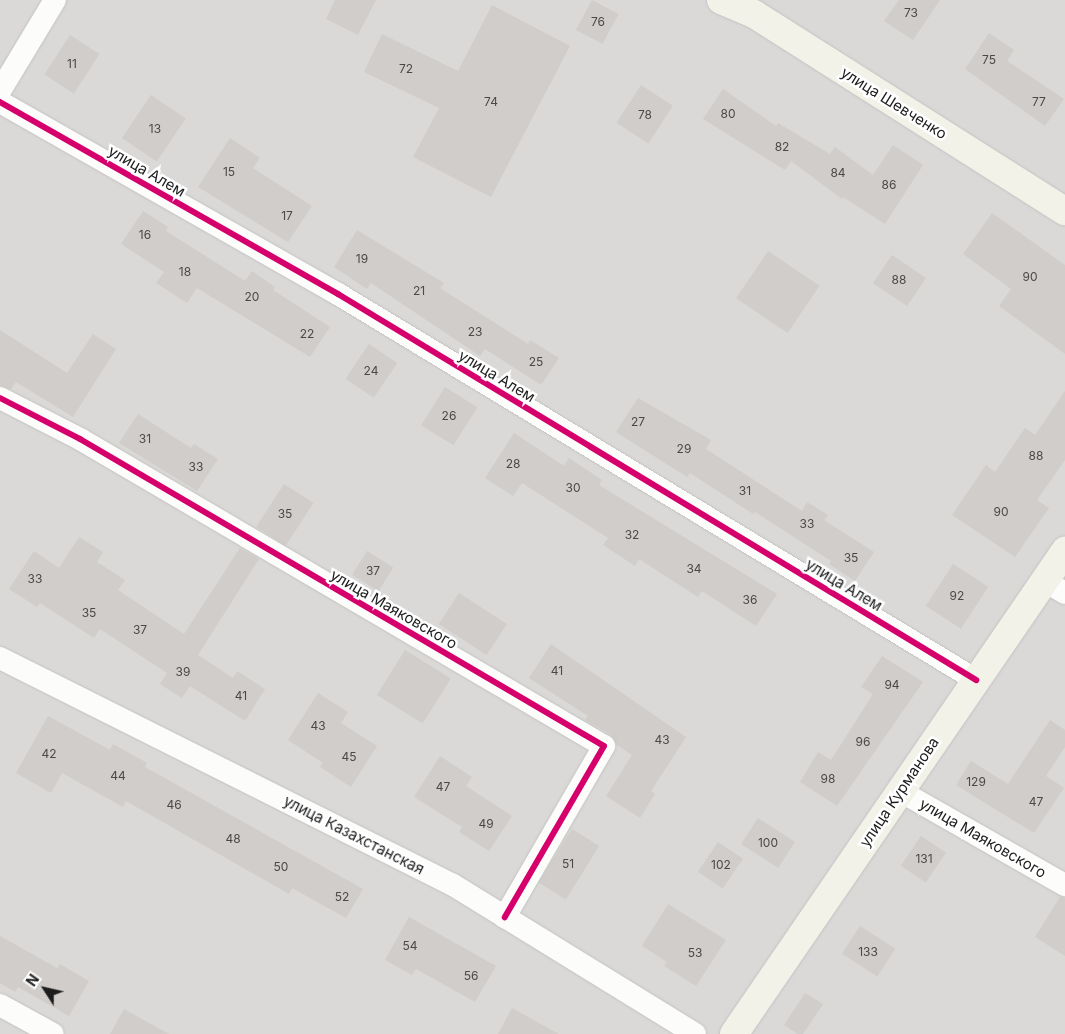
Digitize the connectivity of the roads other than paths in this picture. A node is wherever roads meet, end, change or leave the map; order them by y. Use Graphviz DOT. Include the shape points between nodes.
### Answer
graph roads {
  1 [pos="55,0"];
  2 [pos="721,0"];
  3 [pos="759,7"];
  4 [pos="0,91"];
  5 [pos="0,102"];
  6 [pos="1065,211"];
  7 [pos="0,398"];
  8 [pos="1065,551"];
  9 [pos="1055,587"];
  10 [pos="0,658"];
  11 [pos="976,680"];
  12 [pos="900,791"];
  13 [pos="1065,885"];
  14 [pos="505,917"];
  15 [pos="0,1005"];
  16 [pos="53,1034"];
  17 [pos="695,1034"];
  18 [pos="734,1034"];
  1 -- 4 [label="street"];
  2 -- 3 [label="street, улица Шевченко"];
  3 -- 6 [label="street, улица Шевченко"];
  5 -- 11 [label="street, улица Алем" via="338,294"];
  7 -- 14 [label="street, улица Маяковского" via="80,438 604,746"];
  8 -- 9 [label="street, улица Курманова"];
  9 -- 11 [label="street, улица Курманова"];
  10 -- 14 [label="street, улица Казахстанская" via="453,885"];
  11 -- 12 [label="street, улица Курманова"];
  12 -- 13 [label="street, улица Маяковского"];
  12 -- 18 [label="street, улица Курманова"];
  14 -- 17 [label="street, улица Казахстанская"];
  15 -- 16 [label="street"];
}
